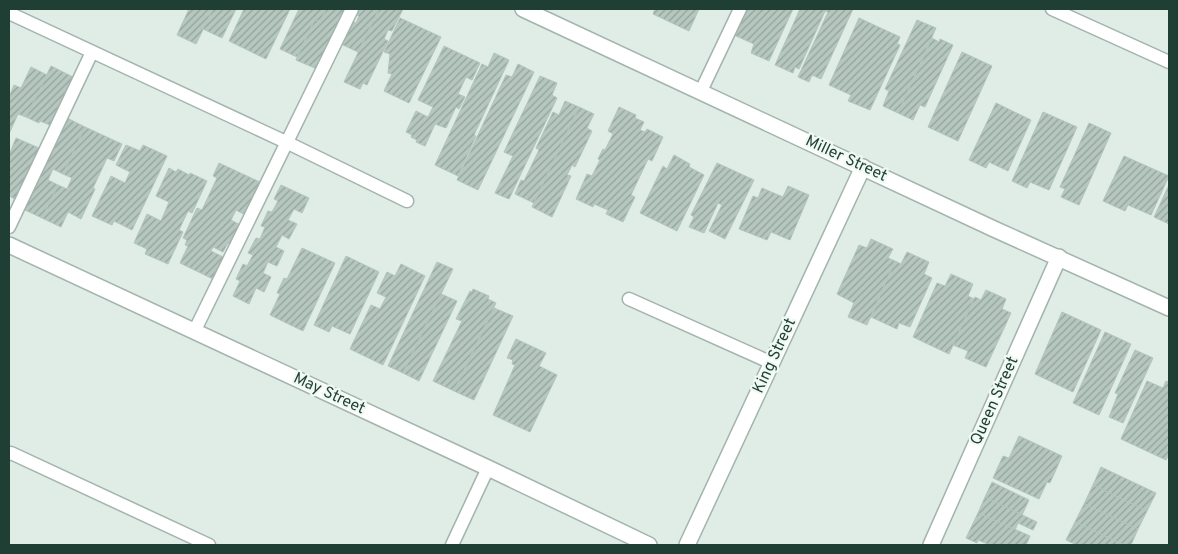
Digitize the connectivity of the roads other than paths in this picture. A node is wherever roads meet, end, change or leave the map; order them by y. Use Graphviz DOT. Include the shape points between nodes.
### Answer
graph roads {
  1 [pos="352,9"];
  2 [pos="523,9"];
  3 [pos="740,9"];
  4 [pos="1052,9"];
  5 [pos="9,13"];
  6 [pos="92,52"];
  7 [pos="1169,62"];
  8 [pos="701,92"];
  9 [pos="288,142"];
  10 [pos="863,167"];
  11 [pos="407,201"];
  12 [pos="9,227"];
  13 [pos="9,245"];
  14 [pos="1059,257"];
  15 [pos="629,299"];
  16 [pos="1169,308"];
  17 [pos="194,332"];
  18 [pos="772,363"];
  19 [pos="9,454"];
  20 [pos="488,468"];
  21 [pos="692,544"];
  22 [pos="209,545"];
  23 [pos="452,545"];
  24 [pos="649,545"];
  25 [pos="931,545"];
  1 -- 9 [label="lane"];
  2 -- 8 [label="street, Miller Street"];
  3 -- 8 [label="lane"];
  4 -- 7 [label="lane"];
  5 -- 6 [label="lane"];
  6 -- 9 [label="lane"];
  6 -- 12 [label="lane"];
  8 -- 10 [label="street, Miller Street"];
  9 -- 11 [label="lane"];
  9 -- 17 [label="lane"];
  10 -- 14 [label="street, Miller Street"];
  10 -- 18 [label="street, King Street"];
  13 -- 17 [label="street, May Street"];
  14 -- 16 [label="street, Miller Street"];
  14 -- 25 [label="street, Queen Street"];
  15 -- 18 [label="lane"];
  17 -- 20 [label="street, May Street"];
  18 -- 21 [label="street, King Street"];
  19 -- 22 [label="lane"];
  20 -- 23 [label="lane"];
  20 -- 24 [label="street, May Street"];
}
